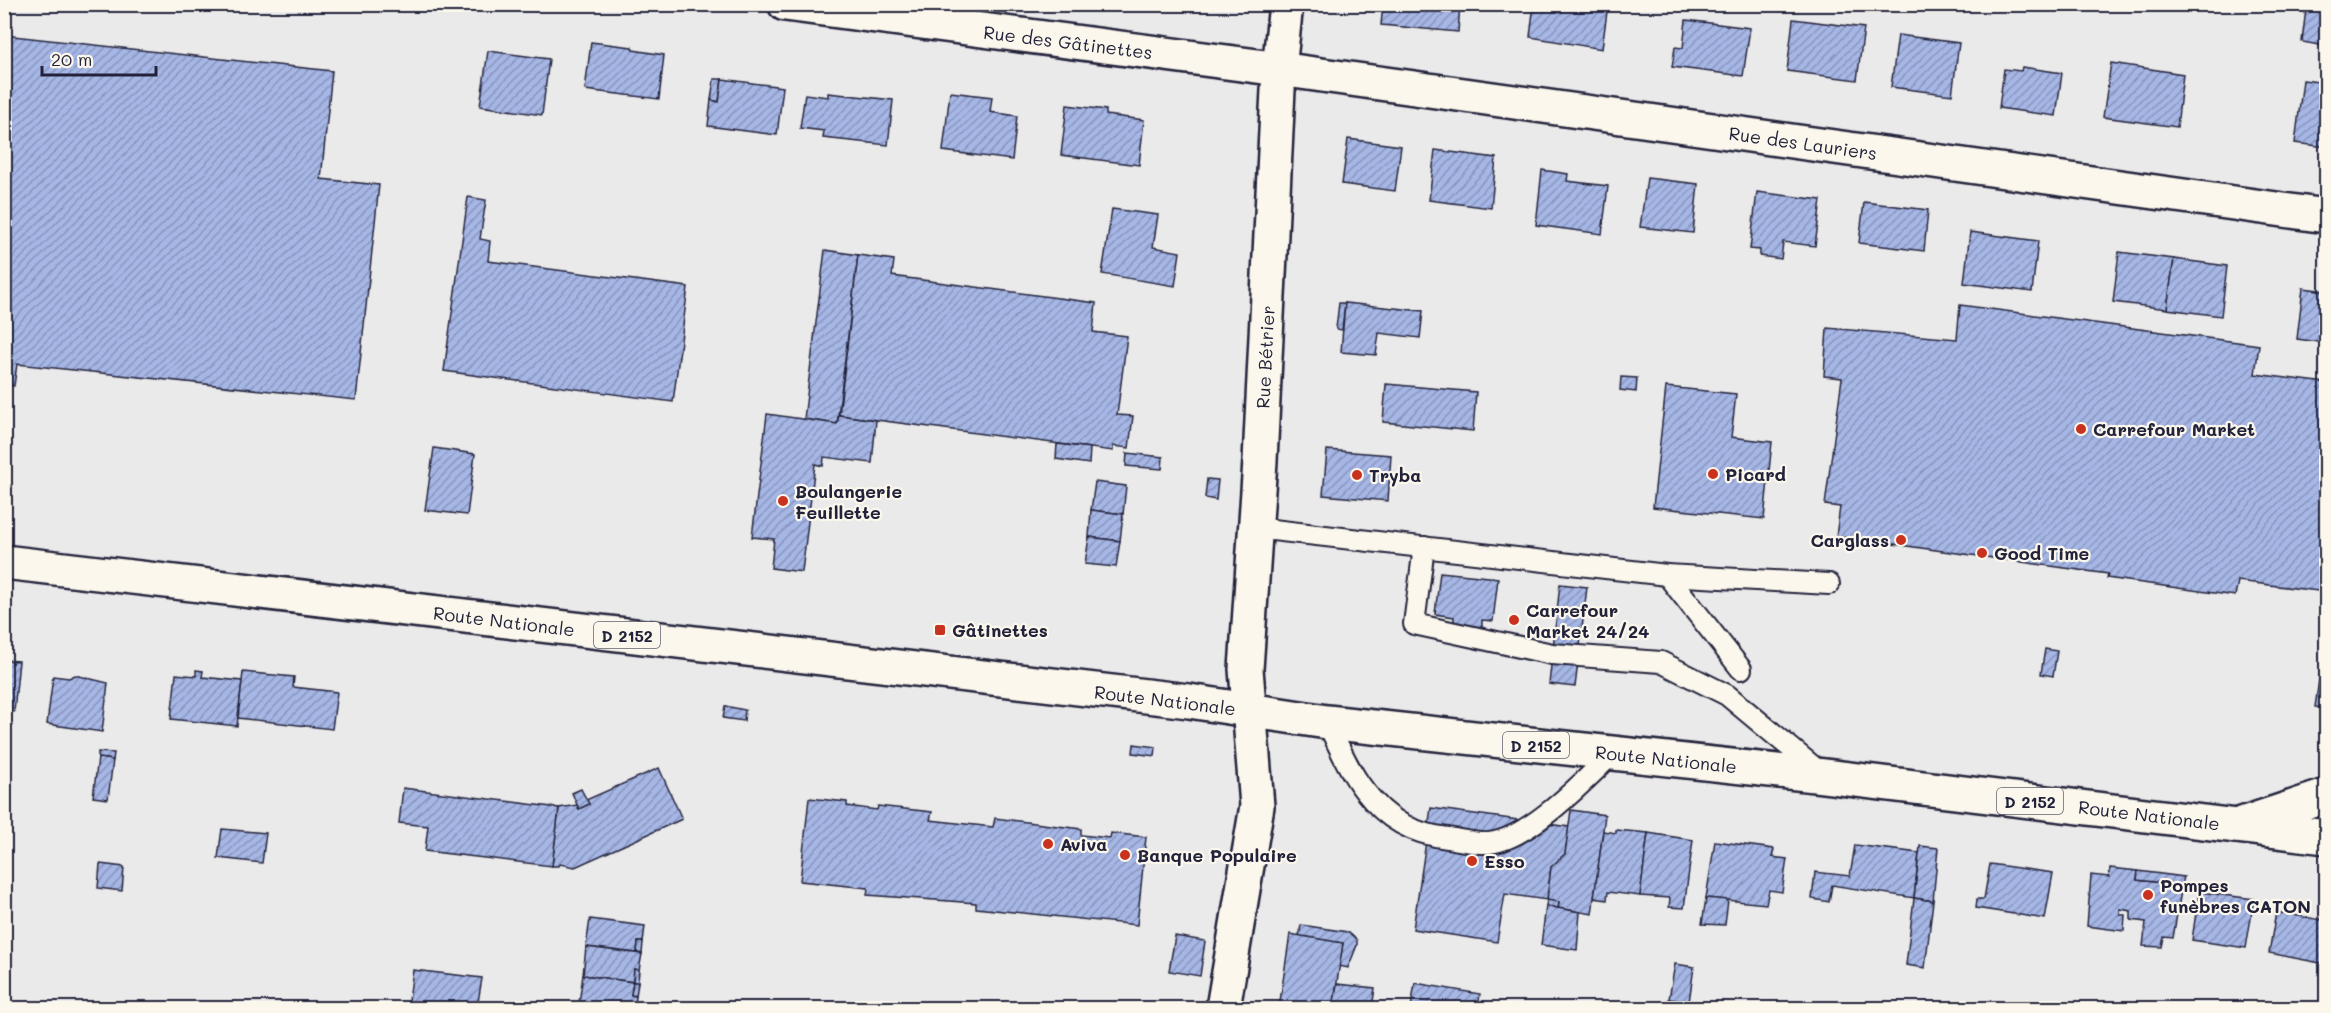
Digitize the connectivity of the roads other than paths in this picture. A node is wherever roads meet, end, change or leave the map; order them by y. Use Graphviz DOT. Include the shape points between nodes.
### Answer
graph roads {
  1 [pos="785,4"];
  2 [pos="1286,4"];
  3 [pos="850,9"];
  4 [pos="1279,69"];
  5 [pos="2326,216"];
  6 [pos="1255,528"];
  7 [pos="1424,547"];
  8 [pos="4,561"];
  9 [pos="1667,575"];
  10 [pos="1829,584"];
  11 [pos="1741,669"];
  12 [pos="1249,710"];
  13 [pos="1327,722"];
  14 [pos="1612,753"];
  15 [pos="1824,776"];
  16 [pos="2326,796"];
  17 [pos="2236,826"];
  18 [pos="2326,837"];
  19 [pos="1223,1008"];
  1 -- 3 [label="street, Rue des Gâtinettes"];
  2 -- 4 [label="street, Rue Bétrier"];
  3 -- 4 [label="street, Rue des Gâtinettes"];
  4 -- 5 [label="street, Rue des Lauriers"];
  4 -- 6 [label="street, Rue Bétrier"];
  6 -- 7 [label="lane"];
  6 -- 12 [label="street, Rue Bétrier" via="1246,669"];
  7 -- 9 [label="lane"];
  7 -- 15 [label="lane" via="1414,624 1570,657 1661,662 1727,695"];
  8 -- 12 [label="street, Route Nationale / D 2152"];
  9 -- 10 [label="lane"];
  9 -- 11 [label="lane"];
  12 -- 13 [label="street, Route Nationale / D 2152"];
  12 -- 19 [label="street, Rue Bétrier" via="1257,806"];
  13 -- 14 [label="street, Route Nationale / D 2152"];
  13 -- 14 [label="lane" via="1363,789 1391,819 1427,836 1488,843 1519,832 1564,800"];
  14 -- 15 [label="street, Route Nationale / D 2152"];
  15 -- 17 [label="street, Route Nationale / D 2152"];
  16 -- 17 [label="street"];
  17 -- 18 [label="street, Route Nationale / D 2152"];
}
